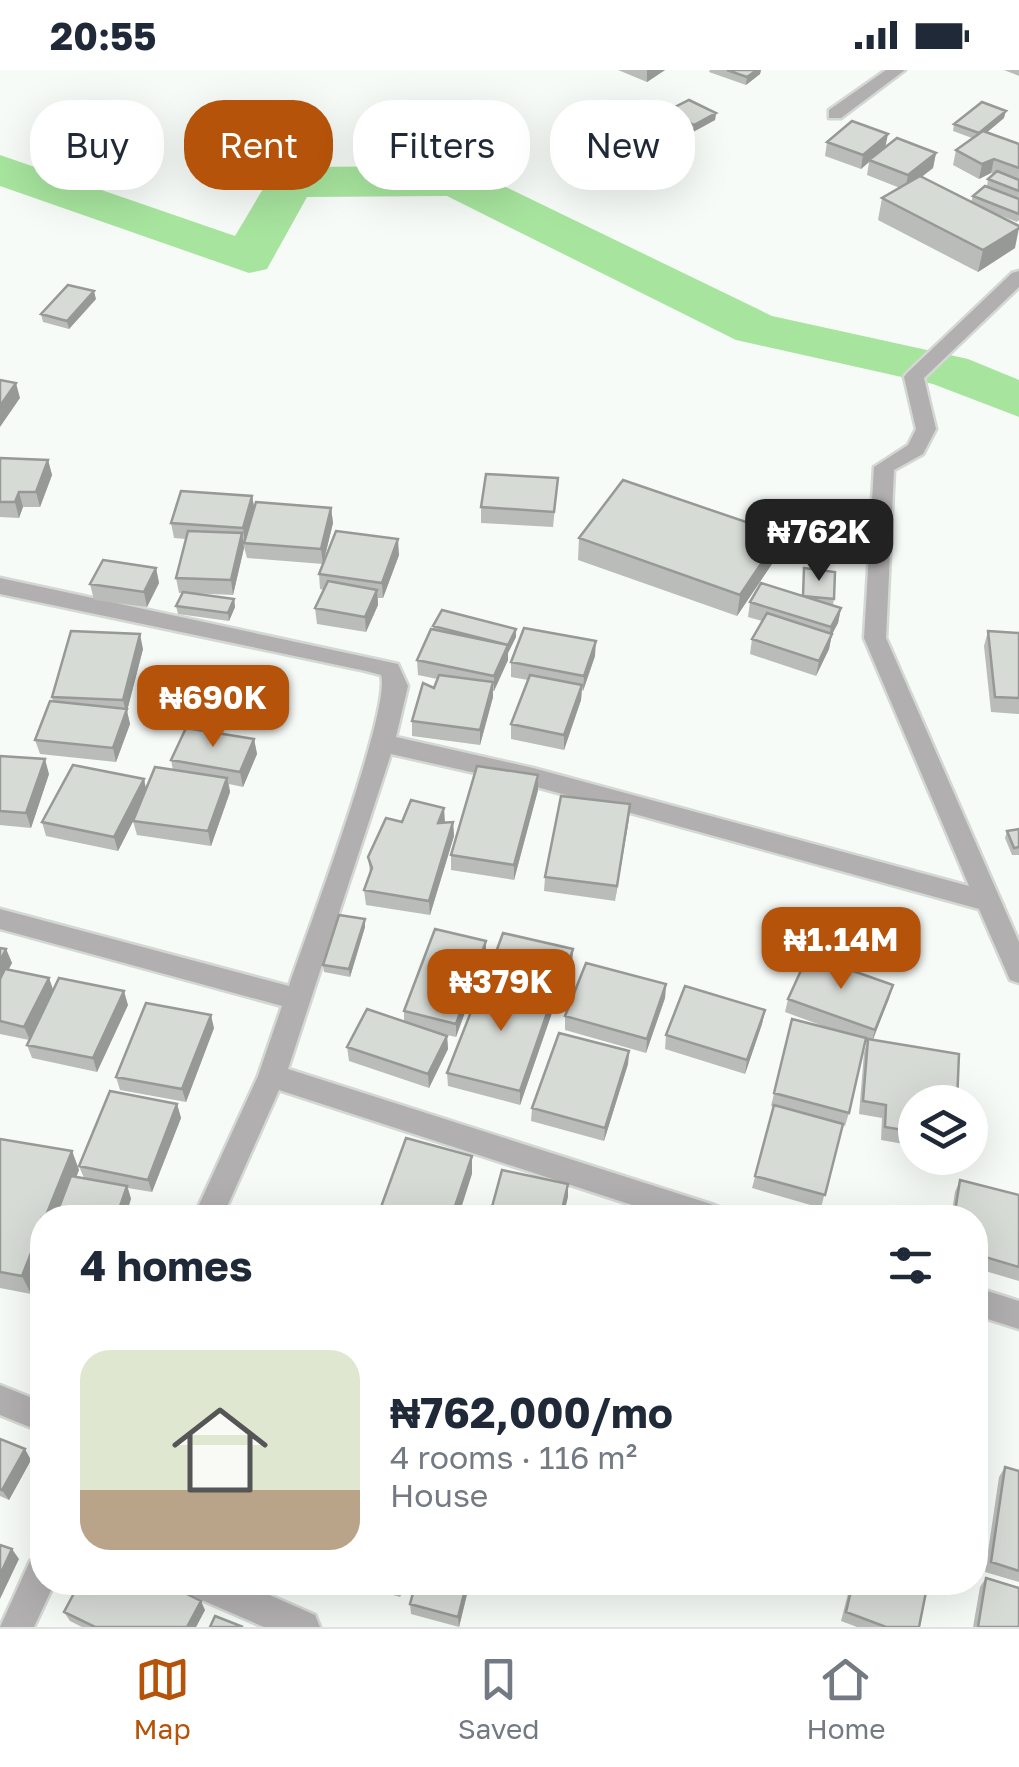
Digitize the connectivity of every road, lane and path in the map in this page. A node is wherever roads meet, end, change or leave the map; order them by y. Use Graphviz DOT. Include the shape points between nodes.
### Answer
graph roads {
  1 [pos="897,70"];
  2 [pos="835,114"];
  3 [pos="1019,278"];
  4 [pos="0,586"];
  5 [pos="383,743"];
  6 [pos="988,901"];
  7 [pos="0,919"];
  8 [pos="1019,972"];
  9 [pos="298,998"];
  10 [pos="272,1076"];
  11 [pos="213,1205"];
  12 [pos="674,1205"];
  13 [pos="988,1305"];
  14 [pos="1019,1315"];
  15 [pos="0,1400"];
  16 [pos="30,1412"];
  17 [pos="32,1595"];
  18 [pos="230,1595"];
  19 [pos="18,1627"];
  20 [pos="304,1627"];
  1 -- 2 [label="street"];
  3 -- 6 [label="street" via="923,369 926,428 916,449 884,467 874,638"];
  4 -- 5 [label="street" via="390,670 396,686"];
  5 -- 6 [label="street" via="533,776"];
  5 -- 9 [label="street"];
  6 -- 8 [label="street"];
  7 -- 9 [label="street"];
  9 -- 10 [label="street"];
  10 -- 11 [label="street"];
  10 -- 12 [label="street"];
  13 -- 14 [label="street"];
  15 -- 16 [label="street"];
  17 -- 19 [label="street"];
  18 -- 20 [label="street"];
}
